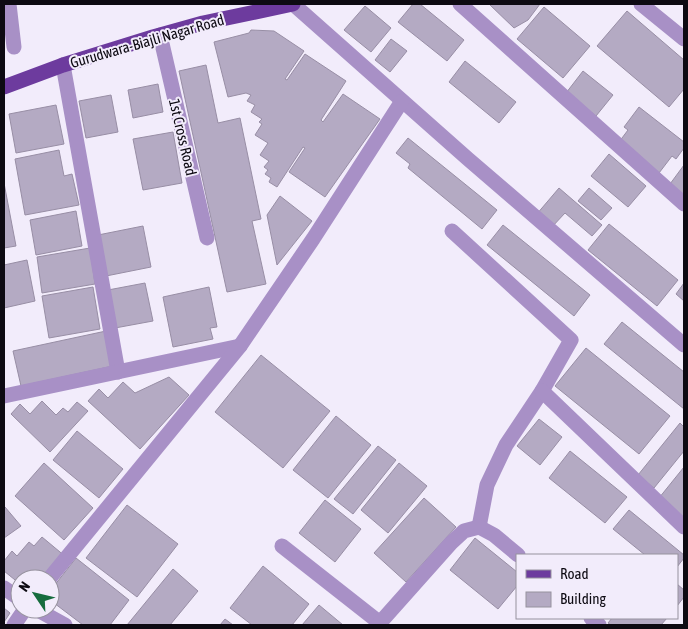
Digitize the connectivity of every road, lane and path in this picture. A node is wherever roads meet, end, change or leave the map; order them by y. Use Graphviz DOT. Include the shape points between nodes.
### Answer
graph roads {
  1 [pos="10,4"];
  2 [pos="293,4"];
  3 [pos="460,4"];
  4 [pos="641,4"];
  5 [pos="160,36"];
  6 [pos="684,39"];
  7 [pos="14,47"];
  8 [pos="63,65"];
  9 [pos="4,87"];
  10 [pos="402,101"];
  11 [pos="684,204"];
  12 [pos="452,231"];
  13 [pos="207,238"];
  14 [pos="684,345"];
  15 [pos="240,346"];
  16 [pos="118,372"];
  17 [pos="542,391"];
  18 [pos="4,393"];
  19 [pos="479,527"];
  20 [pos="684,527"];
  21 [pos="282,546"];
  22 [pos="517,554"];
  23 [pos="57,569"];
  24 [pos="379,624"];
  1 -- 7 [label="street"];
  2 -- 5 [label="main road, Gurudwara-Biajli Nagar Road" via="203,23"];
  2 -- 10 [label="street"];
  3 -- 11 [label="street"];
  4 -- 6 [label="street"];
  5 -- 8 [label="main road, Gurudwara-Biajli Nagar Road"];
  5 -- 13 [label="street, 1st Cross Road"];
  8 -- 9 [label="main road, Gurudwara-Biajli Nagar Road"];
  8 -- 16 [label="street"];
  10 -- 14 [label="street"];
  10 -- 15 [label="street"];
  12 -- 17 [label="street" via="571,340"];
  15 -- 16 [label="street"];
  15 -- 23 [label="street"];
  16 -- 18 [label="street"];
  17 -- 19 [label="street" via="498,461 487,485"];
  17 -- 20 [label="street"];
  19 -- 22 [label="street"];
  19 -- 24 [label="street" via="464,531"];
  21 -- 24 [label="street"];
}
